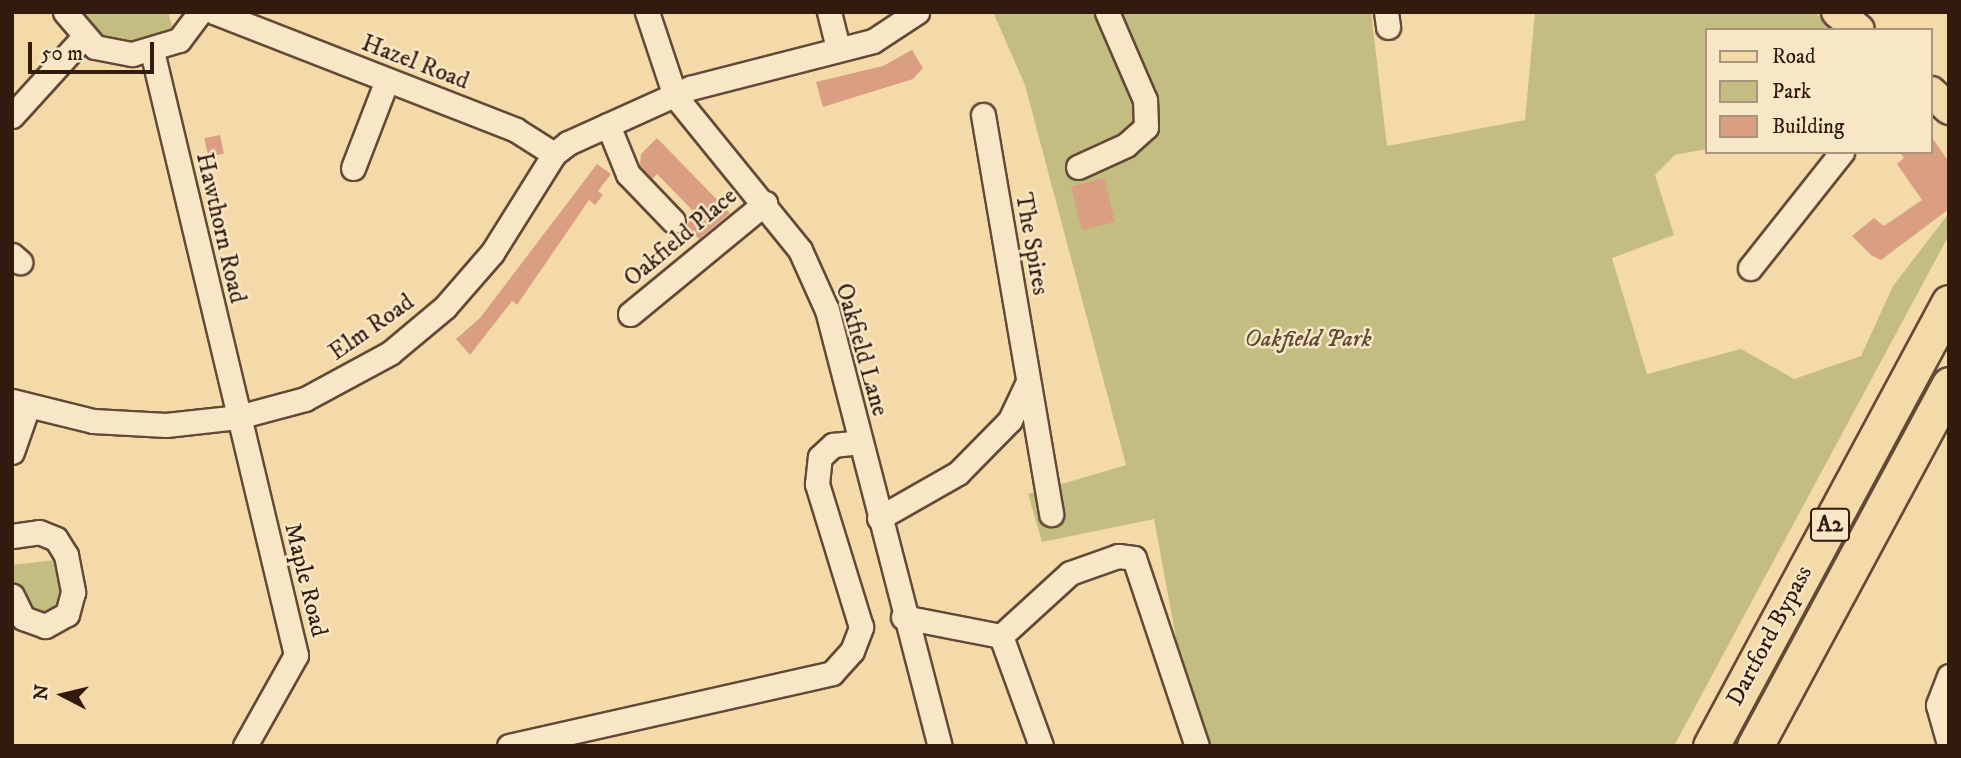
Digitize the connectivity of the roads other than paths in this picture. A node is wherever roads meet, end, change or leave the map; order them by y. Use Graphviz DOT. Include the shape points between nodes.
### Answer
graph roads {
  1 [pos="65,12"];
  2 [pos="200,12"];
  3 [pos="214,12"];
  4 [pos="647,12"];
  5 [pos="829,12"];
  6 [pos="917,12"];
  7 [pos="1107,12"];
  8 [pos="1838,12"];
  9 [pos="1857,28"];
  10 [pos="83,38"];
  11 [pos="837,45"];
  12 [pos="152,51"];
  13 [pos="387,80"];
  14 [pos="1933,94"];
  15 [pos="675,96"];
  16 [pos="1949,109"];
  17 [pos="983,115"];
  18 [pos="12,116"];
  19 [pos="608,125"];
  20 [pos="554,154"];
  21 [pos="1840,154"];
  22 [pos="1078,167"];
  23 [pos="353,168"];
  24 [pos="765,203"];
  25 [pos="673,221"];
  26 [pos="1750,268"];
  27 [pos="1949,303"];
  28 [pos="630,314"];
  29 [pos="1028,382"];
  30 [pos="1949,385"];
  31 [pos="20,404"];
  32 [pos="238,416"];
  33 [pos="860,443"];
  34 [pos="12,452"];
  35 [pos="1051,514"];
  36 [pos="879,518"];
  37 [pos="12,536"];
  38 [pos="12,596"];
  39 [pos="903,617"];
  40 [pos="1001,636"];
  41 [pos="1949,676"];
  42 [pos="1949,744"];
  43 [pos="245,746"];
  44 [pos="509,746"];
  45 [pos="940,746"];
  46 [pos="1041,746"];
  47 [pos="1197,746"];
  48 [pos="1711,746"];
  49 [pos="1755,746"];
  1 -- 10 [label="street"];
  2 -- 12 [label="street" via="179,40"];
  3 -- 13 [label="street, Hazel Road"];
  4 -- 15 [label="street, Oakfield Lane"];
  5 -- 11 [label="street"];
  6 -- 11 [label="street" via="873,41"];
  7 -- 22 [label="street" via="1144,100 1146,127 1126,145"];
  8 -- 9 [label="main road"];
  10 -- 12 [label="street" via="111,53"];
  10 -- 18 [label="street"];
  11 -- 15 [label="street"];
  12 -- 32 [label="street, Hawthorn Road"];
  13 -- 20 [label="street, Hazel Road" via="516,130"];
  13 -- 23 [label="street"];
  14 -- 16 [label="main road"];
  15 -- 19 [label="street"];
  15 -- 24 [label="street, Oakfield Lane"];
  17 -- 29 [label="street, The Spires"];
  19 -- 20 [label="street"];
  19 -- 25 [label="street" via="628,174"];
  20 -- 32 [label="street, Elm Road" via="498,245 421,329 332,387"];
  21 -- 26 [label="street"];
  24 -- 28 [label="street, Oakfield Place"];
  24 -- 33 [label="street, Oakfield Lane" via="771,220 800,250 827,310"];
  27 -- 48 [label="highway, Dartford Bypass / A2"];
  29 -- 35 [label="street, The Spires"];
  29 -- 36 [label="street" via="1010,420 958,473"];
  30 -- 49 [label="highway, Dartford Bypass / A2"];
  31 -- 32 [label="street, Elm Road" via="136,425"];
  31 -- 34 [label="street"];
  32 -- 43 [label="street, Maple Road" via="296,655"];
  33 -- 36 [label="street, Oakfield Lane"];
  33 -- 44 [label="street" via="833,445 820,457 817,484 861,627 852,651 832,673"];
  36 -- 39 [label="street, Oakfield Lane"];
  37 -- 38 [label="street" via="39,532 56,539 66,555 73,592 67,614 45,626 21,616"];
  39 -- 40 [label="street"];
  39 -- 45 [label="street, Oakfield Lane"];
  40 -- 46 [label="street"];
  40 -- 47 [label="street" via="1070,573 1118,556 1133,558"];
  41 -- 42 [label="street" via="1938,705"];
}
